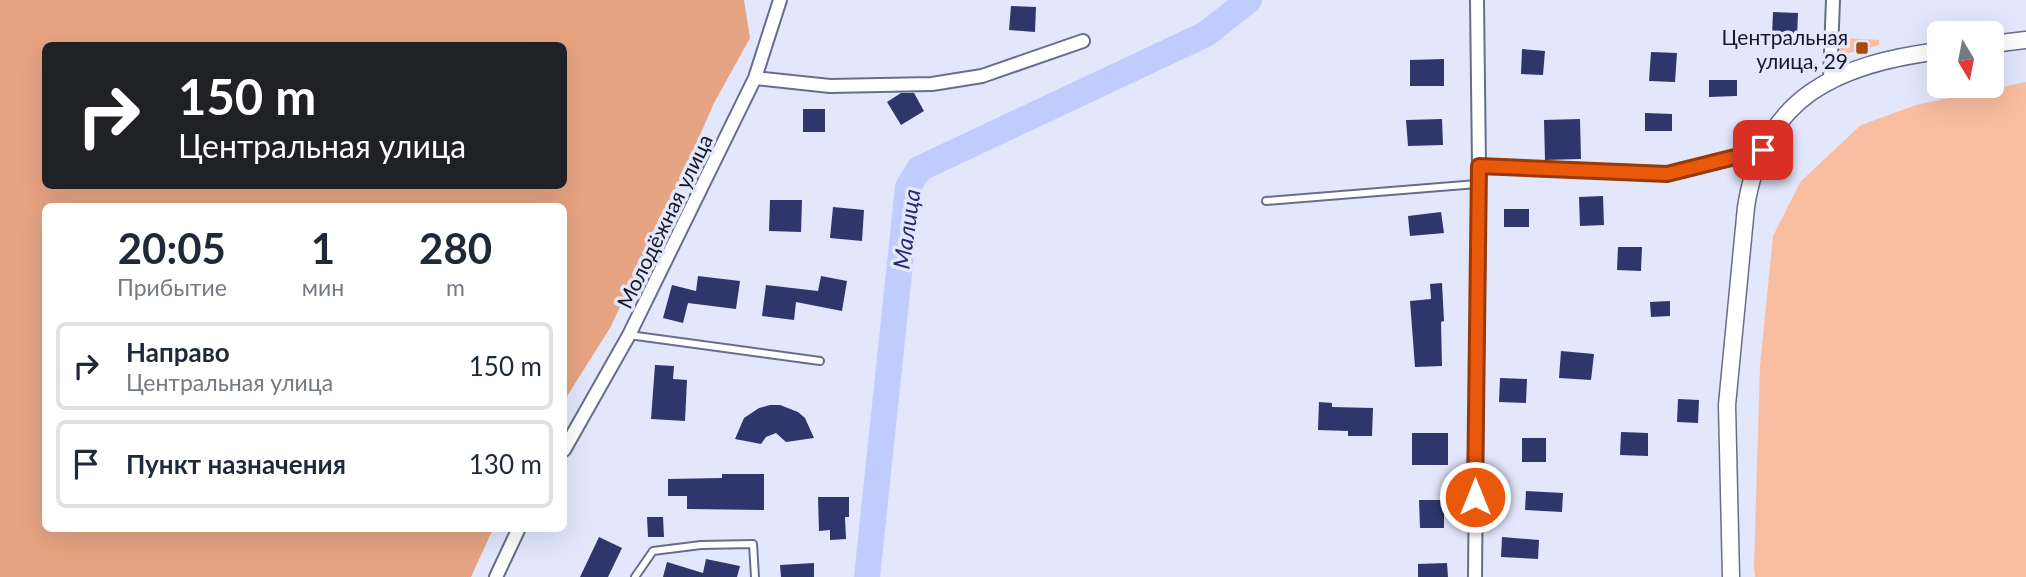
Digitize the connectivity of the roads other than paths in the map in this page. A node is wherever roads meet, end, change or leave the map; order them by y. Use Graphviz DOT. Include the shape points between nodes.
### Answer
graph roads {
  1 [pos="780,0"];
  2 [pos="1476,0"];
  3 [pos="1832,0"];
  4 [pos="2026,40"];
  5 [pos="1083,41"];
  6 [pos="2004,43"];
  7 [pos="1927,53"];
  8 [pos="755,78"];
  9 [pos="1830,79"];
  10 [pos="1763,150"];
  11 [pos="1479,166"];
  12 [pos="1477,184"];
  13 [pos="1266,201"];
  14 [pos="629,335"];
  15 [pos="820,361"];
  16 [pos="567,445"];
  17 [pos="517,532"];
  18 [pos="496,577"];
  19 [pos="635,577"];
  20 [pos="755,577"];
  21 [pos="1475,577"];
  22 [pos="1731,577"];
  1 -- 8 [label="street, Молодёжная улица"];
  2 -- 11 [label="street"];
  3 -- 9 [label="street"];
  4 -- 6 [label="street"];
  5 -- 8 [label="street" via="982,76 932,84 830,86"];
  7 -- 9 [label="street" via="1867,64"];
  8 -- 14 [label="street, Молодёжная улица"];
  9 -- 10 [label="street" via="1791,110"];
  10 -- 11 [label="street" via="1667,174"];
  10 -- 22 [label="street" via="1746,207 1727,405"];
  11 -- 12 [label="street"];
  12 -- 13 [label="lane"];
  12 -- 21 [label="street"];
  14 -- 15 [label="lane"];
  14 -- 16 [label="street, Молодёжная улица"];
  17 -- 18 [label="street"];
  19 -- 20 [label="lane" via="653,551 753,544"];
}
